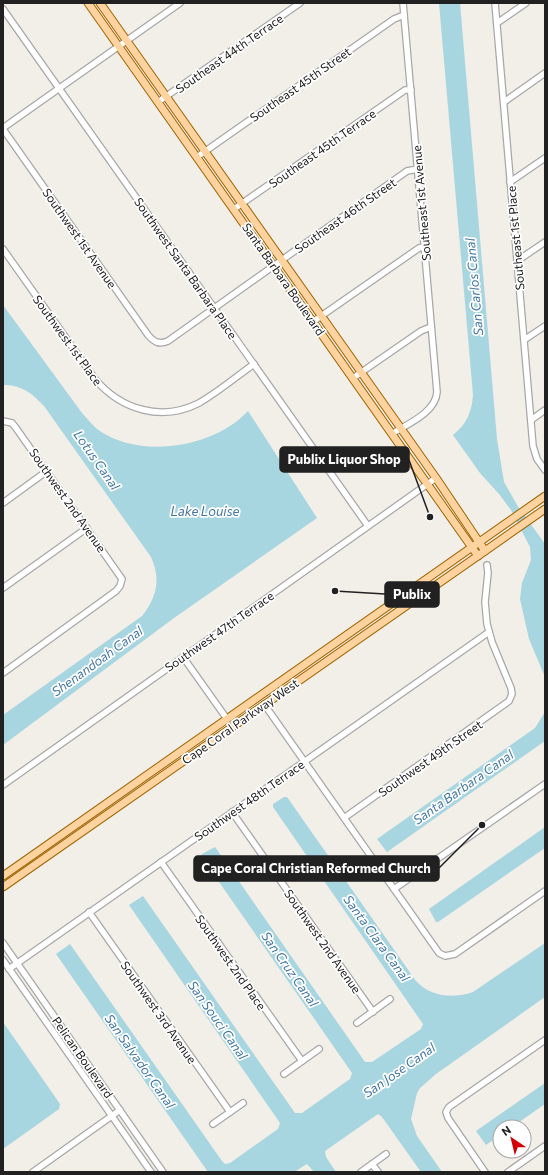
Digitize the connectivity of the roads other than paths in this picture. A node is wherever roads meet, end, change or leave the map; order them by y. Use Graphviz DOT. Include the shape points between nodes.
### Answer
graph roads {
  1 [pos="88,3"];
  2 [pos="100,3"];
  3 [pos="180,3"];
  4 [pos="300,3"];
  5 [pos="403,3"];
  6 [pos="495,3"];
  7 [pos="526,3"];
  8 [pos="3,10"];
  9 [pos="404,15"];
  10 [pos="497,23"];
  11 [pos="127,41"];
  12 [pos="119,46"];
  13 [pos="545,73"];
  14 [pos="59,88"];
  15 [pos="411,90"];
  16 [pos="166,97"];
  17 [pos="158,102"];
  18 [pos="504,102"];
  19 [pos="3,129"];
  20 [pos="205,151"];
  21 [pos="197,157"];
  22 [pos="545,158"];
  23 [pos="418,169"];
  24 [pos="510,182"];
  25 [pos="242,204"];
  26 [pos="234,209"];
  27 [pos="545,242"];
  28 [pos="424,247"];
  29 [pos="3,249"];
  30 [pos="282,260"];
  31 [pos="517,261"];
  32 [pos="274,265"];
  33 [pos="214,308"];
  34 [pos="322,316"];
  35 [pos="314,321"];
  36 [pos="545,326"];
  37 [pos="431,327"];
  38 [pos="524,340"];
  39 [pos="159,343"];
  40 [pos="254,364"];
  41 [pos="361,372"];
  42 [pos="354,378"];
  43 [pos="545,410"];
  44 [pos="531,420"];
  45 [pos="4,421"];
  46 [pos="401,428"];
  47 [pos="393,433"];
  48 [pos="545,470"];
  49 [pos="47,471"];
  50 [pos="436,478"];
  51 [pos="427,483"];
  52 [pos="545,496"];
  53 [pos="3,503"];
  54 [pos="545,509"];
  55 [pos="511,517"];
  56 [pos="368,526"];
  57 [pos="87,528"];
  58 [pos="472,532"];
  59 [pos="479,542"];
  60 [pos="472,547"];
  61 [pos="485,551"];
  62 [pos="478,556"];
  63 [pos="487,566"];
  64 [pos="3,588"];
  65 [pos="385,608"];
  66 [pos="489,632"];
  67 [pos="339,651"];
  68 [pos="183,657"];
  69 [pos="309,662"];
  70 [pos="3,673"];
  71 [pos="264,704"];
  72 [pos="227,719"];
  73 [pos="182,762"];
  74 [pos="304,762"];
  75 [pos="545,784"];
  76 [pos="3,785"];
  77 [pos="232,812"];
  78 [pos="344,818"];
  79 [pos="161,862"];
  80 [pos="3,876"];
  81 [pos="3,887"];
  82 [pos="394,889"];
  83 [pos="545,891"];
  84 [pos="89,912"];
  85 [pos="3,943"];
  86 [pos="3,960"];
  87 [pos="17,963"];
  88 [pos="9,969"];
  89 [pos="390,999"];
  90 [pos="373,1012"];
  91 [pos="357,1023"];
  92 [pos="545,1040"];
  93 [pos="319,1049"];
  94 [pos="302,1061"];
  95 [pos="284,1074"];
  96 [pos="243,1103"];
  97 [pos="120,1110"];
  98 [pos="230,1112"];
  99 [pos="112,1116"];
  100 [pos="213,1124"];
  101 [pos="545,1146"];
  102 [pos="386,1154"];
  103 [pos="372,1164"];
  104 [pos="33,1172"];
  105 [pos="151,1172"];
  106 [pos="163,1172"];
  107 [pos="361,1172"];
  108 [pos="378,1172"];
  109 [pos="485,1172"];
  110 [pos="508,1172"];
  1 -- 12 [label="main road, Santa Barbara Boulevard"];
  2 -- 11 [label="main road, Santa Barbara Boulevard"];
  3 -- 11 [label="street"];
  4 -- 16 [label="street, Southeast 44th Terrace"];
  5 -- 9 [label="street, Southeast 1st Avenue"];
  6 -- 10 [label="street, Southeast 1st Place"];
  7 -- 10 [label="street"];
  8 -- 14 [label="street, Southwest Santa Barbara Place"];
  9 -- 15 [label="street, Southeast 1st Avenue"];
  9 -- 20 [label="street, Southeast 45th Street" via="394,19"];
  10 -- 18 [label="street, Southeast 1st Place"];
  11 -- 12 [label="street"];
  11 -- 16 [label="main road, Santa Barbara Boulevard"];
  12 -- 14 [label="street"];
  12 -- 17 [label="main road, Santa Barbara Boulevard"];
  13 -- 18 [label="street"];
  14 -- 19 [label="street"];
  14 -- 33 [label="street, Southwest Santa Barbara Place"];
  15 -- 23 [label="street, Southeast 1st Avenue"];
  15 -- 25 [label="street, Southeast 45th Terrace" via="405,90"];
  16 -- 17 [label="street, Southeast 44th Terrace"];
  16 -- 20 [label="main road, Santa Barbara Boulevard"];
  17 -- 21 [label="main road, Santa Barbara Boulevard"];
  18 -- 24 [label="street, Southeast 1st Place"];
  19 -- 39 [label="street, Southwest 1st Avenue" via="148,335"];
  20 -- 21 [label="street, Southeast 45th Street"];
  20 -- 25 [label="main road, Santa Barbara Boulevard"];
  21 -- 26 [label="main road, Santa Barbara Boulevard"];
  22 -- 24 [label="street"];
  23 -- 28 [label="street, Southeast 1st Avenue"];
  23 -- 30 [label="street, Southeast 46th Street" via="407,171"];
  24 -- 31 [label="street, Southeast 1st Place"];
  25 -- 26 [label="street, Southeast 45th Terrace"];
  25 -- 30 [label="main road, Santa Barbara Boulevard"];
  26 -- 32 [label="main road, Santa Barbara Boulevard"];
  27 -- 31 [label="street"];
  28 -- 34 [label="street"];
  28 -- 37 [label="street, Southeast 1st Avenue"];
  29 -- 40 [label="street, Southwest 1st Place" via="100,385 126,404 149,412 172,412 197,404"];
  30 -- 32 [label="street, Southeast 46th Street"];
  30 -- 34 [label="main road, Santa Barbara Boulevard"];
  31 -- 38 [label="street, Southeast 1st Place"];
  32 -- 33 [label="street, Southeast 46th Street"];
  32 -- 35 [label="main road, Santa Barbara Boulevard"];
  33 -- 39 [label="street, Southeast 46th Street" via="168,341"];
  33 -- 40 [label="street, Southwest Santa Barbara Place"];
  34 -- 35 [label="street"];
  34 -- 41 [label="main road, Santa Barbara Boulevard"];
  35 -- 42 [label="main road, Santa Barbara Boulevard"];
  36 -- 38 [label="street"];
  37 -- 41 [label="street" via="421,331"];
  37 -- 46 [label="street, Southeast 1st Avenue" via="437,392 435,403"];
  38 -- 44 [label="street, Southeast 1st Place"];
  40 -- 56 [label="street, Southwest Santa Barbara Place"];
  41 -- 42 [label="street"];
  41 -- 46 [label="main road, Santa Barbara Boulevard"];
  42 -- 47 [label="main road, Santa Barbara Boulevard"];
  43 -- 44 [label="street"];
  44 -- 48 [label="street, Southeast 1st Place" via="534,452"];
  45 -- 49 [label="street, Southwest 2nd Avenue" via="12,423"];
  46 -- 47 [label="street"];
  46 -- 50 [label="main road, Santa Barbara Boulevard"];
  47 -- 51 [label="main road, Santa Barbara Boulevard"];
  49 -- 53 [label="street"];
  49 -- 57 [label="street, Southwest 2nd Avenue"];
  50 -- 51 [label="street, Southwest 47th Terrace"];
  50 -- 58 [label="main road, Santa Barbara Boulevard"];
  51 -- 56 [label="street, Southwest 47th Terrace"];
  51 -- 60 [label="main road, Santa Barbara Boulevard"];
  52 -- 55 [label="main road"];
  54 -- 61 [label="main road, Cape Coral Parkway West"];
  55 -- 58 [label="main road" via="481,536"];
  55 -- 59 [label="main road, Cape Coral Parkway West"];
  56 -- 68 [label="street, Southwest 47th Terrace"];
  57 -- 64 [label="street"];
  57 -- 70 [label="street, Southwest 2nd Avenue" via="120,573 120,586"];
  58 -- 59 [label="main road, Santa Barbara Boulevard"];
  59 -- 60 [label="main road, Cape Coral Parkway West"];
  59 -- 61 [label="main road, Santa Barbara Boulevard"];
  60 -- 62 [label="main road, Santa Barbara Boulevard"];
  60 -- 65 [label="main road, Cape Coral Parkway West"];
  61 -- 62 [label="main road, Cape Coral Parkway West"];
  62 -- 67 [label="main road, Cape Coral Parkway West"];
  63 -- 66 [label="street" via="485,609"];
  65 -- 67 [label="main road" via="381,617 346,641"];
  65 -- 69 [label="main road, Cape Coral Parkway West"];
  66 -- 74 [label="street, Southwest 48th Terrace"];
  66 -- 78 [label="street, Southwest 49th Street" via="511,688 512,694 505,705"];
  67 -- 71 [label="main road, Cape Coral Parkway West"];
  68 -- 72 [label="street"];
  68 -- 76 [label="street, Southwest 47th Terrace"];
  69 -- 71 [label="main road" via="305,669 268,696"];
  69 -- 72 [label="main road, Cape Coral Parkway West"];
  71 -- 73 [label="main road, Cape Coral Parkway West"];
  71 -- 74 [label="street"];
  72 -- 73 [label="main road" via="225,726 187,753"];
  72 -- 80 [label="main road, Cape Coral Parkway West"];
  73 -- 81 [label="main road, Cape Coral Parkway West"];
  74 -- 77 [label="street, Southwest 48th Terrace"];
  74 -- 78 [label="street"];
  75 -- 82 [label="street"];
  77 -- 79 [label="street, Southwest 48th Terrace"];
  77 -- 90 [label="street, Southwest 2nd Avenue"];
  78 -- 82 [label="street"];
  79 -- 84 [label="street, Southwest 48th Terrace"];
  79 -- 94 [label="street, Southwest 2nd Place"];
  82 -- 83 [label="street" via="440,953 445,956 456,954"];
  84 -- 87 [label="street, Southwest 48th Terrace"];
  84 -- 98 [label="street, Southwest 3rd Avenue"];
  85 -- 87 [label="street, Pelican Boulevard"];
  86 -- 88 [label="street, Pelican Boulevard"];
  87 -- 88 [label="street, Southwest 48th Terrace"];
  87 -- 97 [label="street, Pelican Boulevard"];
  88 -- 99 [label="street, Pelican Boulevard"];
  89 -- 90 [label="street"];
  90 -- 91 [label="street"];
  92 -- 109 [label="street" via="446,1112"];
  93 -- 94 [label="street"];
  94 -- 95 [label="street"];
  96 -- 98 [label="street"];
  97 -- 99 [label="street"];
  97 -- 106 [label="street, Pelican Boulevard"];
  98 -- 100 [label="street"];
  99 -- 104 [label="street"];
  99 -- 105 [label="street, Pelican Boulevard"];
  101 -- 110 [label="street"];
  102 -- 103 [label="street"];
  103 -- 107 [label="street"];
  103 -- 108 [label="street"];
}
